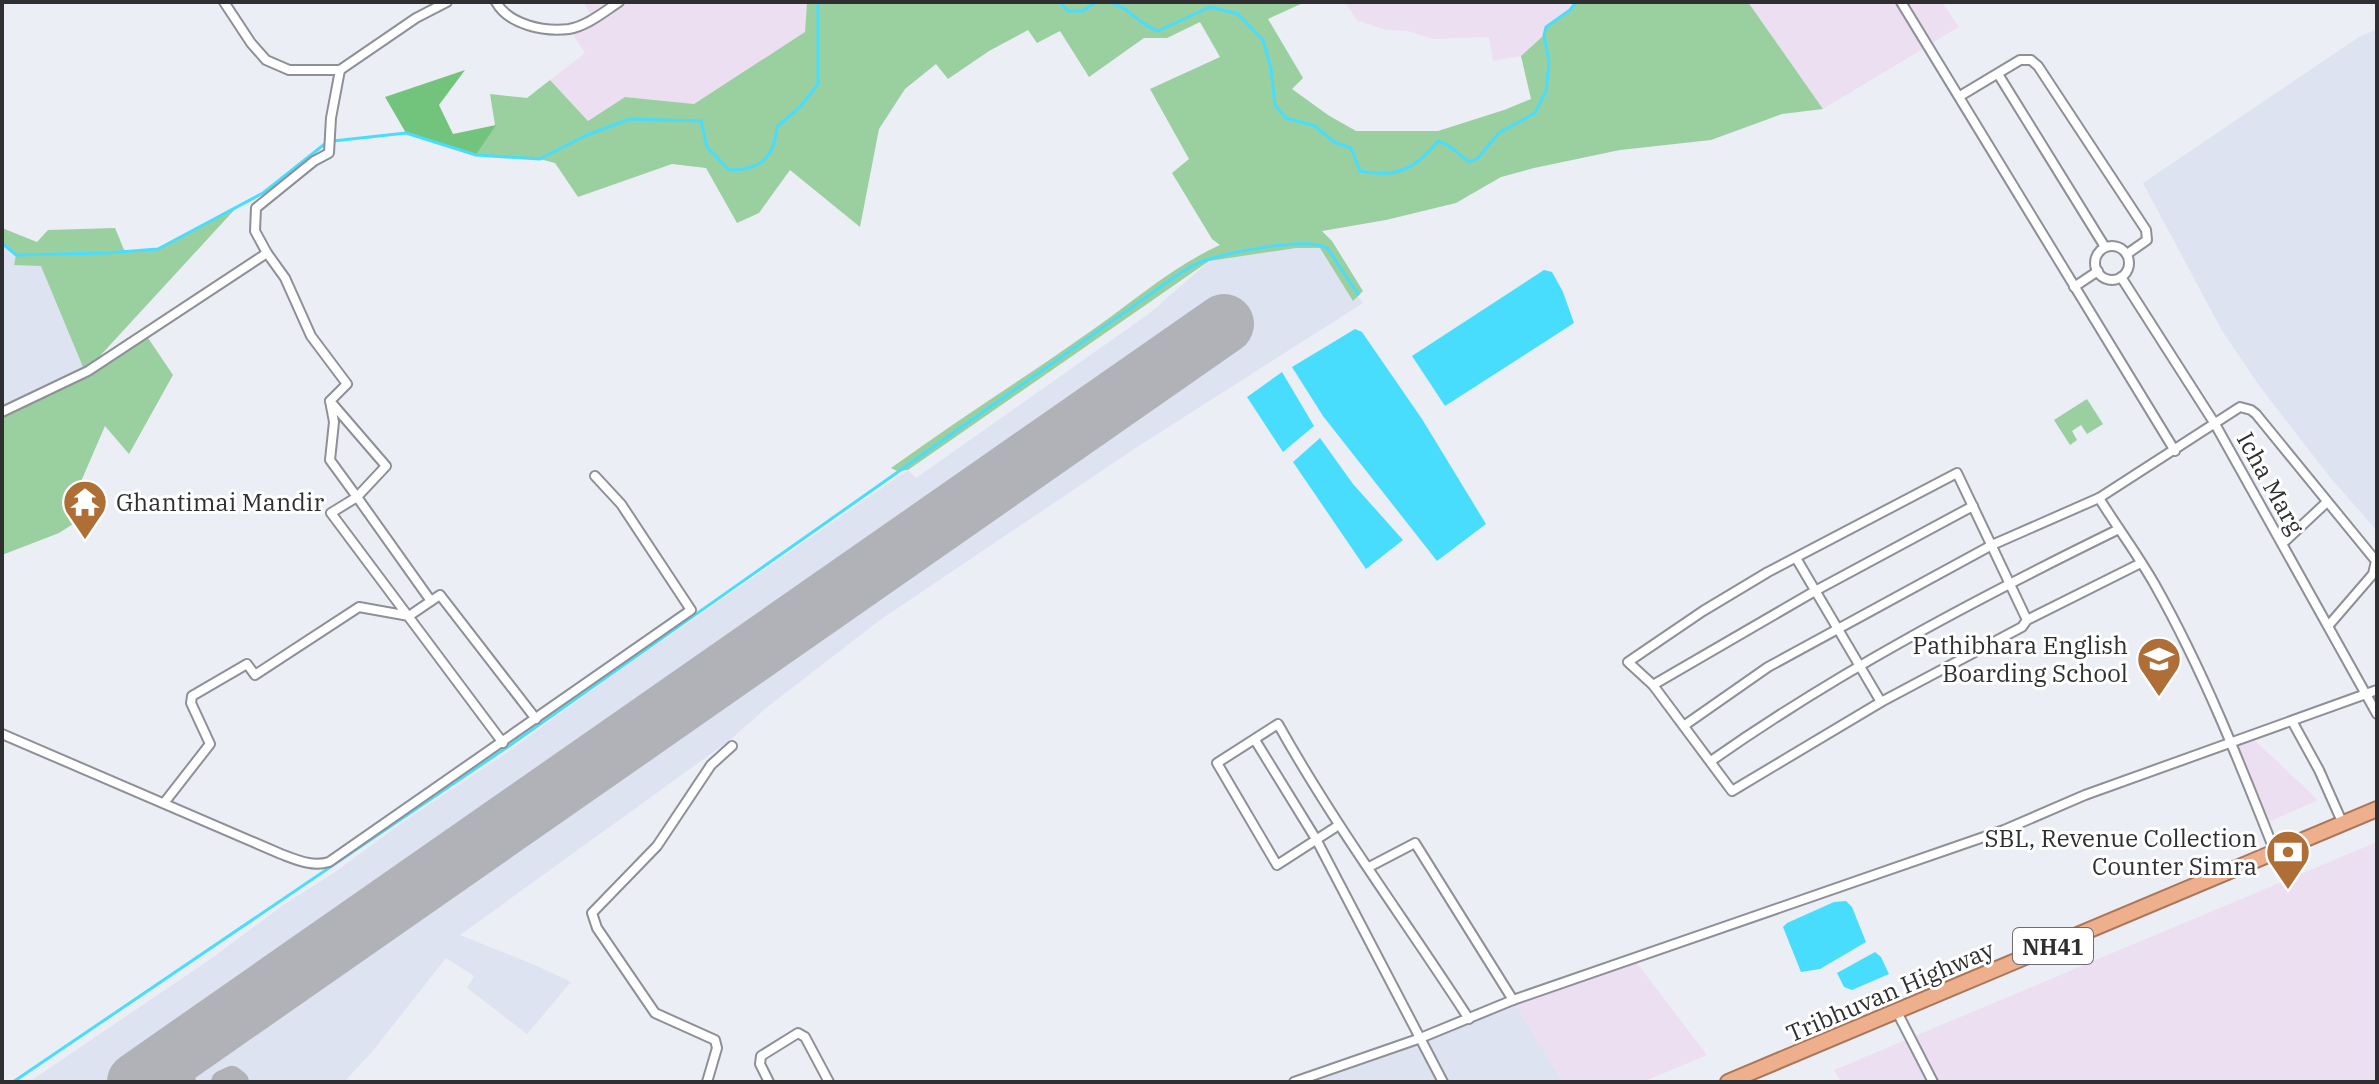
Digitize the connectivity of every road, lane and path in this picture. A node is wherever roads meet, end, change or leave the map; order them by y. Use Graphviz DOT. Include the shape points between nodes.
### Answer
graph roads {
  1 [pos="224,2"];
  2 [pos="447,2"];
  3 [pos="496,2"];
  4 [pos="619,2"];
  5 [pos="1901,2"];
  6 [pos="340,70"];
  7 [pos="1998,74"];
  8 [pos="1960,96"];
  9 [pos="2105,247"];
  10 [pos="267,253"];
  11 [pos="2127,254"];
  12 [pos="2098,271"];
  13 [pos="2121,277"];
  14 [pos="2074,287"];
  15 [pos="330,401"];
  16 [pos="2,412"];
  17 [pos="2215,424"];
  18 [pos="2175,451"];
  19 [pos="595,476"];
  20 [pos="357,497"];
  21 [pos="2099,498"];
  22 [pos="2327,502"];
  23 [pos="1973,506"];
  24 [pos="2119,529"];
  25 [pos="2283,543"];
  26 [pos="1992,545"];
  27 [pos="1796,558"];
  28 [pos="2141,563"];
  29 [pos="2009,583"];
  30 [pos="1815,591"];
  31 [pos="431,601"];
  32 [pos="409,616"];
  33 [pos="2027,620"];
  34 [pos="2329,625"];
  35 [pos="1837,629"];
  36 [pos="1860,666"];
  37 [pos="1653,685"];
  38 [pos="2377,690"];
  39 [pos="2367,693"];
  40 [pos="1881,702"];
  41 [pos="2377,714"];
  42 [pos="536,719"];
  43 [pos="2292,721"];
  44 [pos="1685,725"];
  45 [pos="2,734"];
  46 [pos="1255,740"];
  47 [pos="2232,741"];
  48 [pos="503,743"];
  49 [pos="732,746"];
  50 [pos="1711,761"];
  51 [pos="164,803"];
  52 [pos="2377,809"];
  53 [pos="2343,824"];
  54 [pos="1339,825"];
  55 [pos="1316,839"];
  56 [pos="2275,852"];
  57 [pos="1369,867"];
  58 [pos="1513,1000"];
  59 [pos="1897,1012"];
  60 [pos="1469,1019"];
  61 [pos="1418,1039"];
  62 [pos="707,1082"];
  63 [pos="769,1082"];
  64 [pos="829,1082"];
  65 [pos="1294,1082"];
  66 [pos="1443,1082"];
  67 [pos="1728,1082"];
  68 [pos="1933,1082"];
  1 -- 6 [label="street" via="266,60 289,70"];
  2 -- 6 [label="street"];
  3 -- 4 [label="street" via="516,23 569,29"];
  5 -- 8 [label="street"];
  6 -- 10 [label="street" via="329,153 256,208 255,231"];
  7 -- 8 [label="street"];
  7 -- 9 [label="street"];
  7 -- 11 [label="street" via="2020,60 2038,66 2146,230 2147,240"];
  8 -- 14 [label="street"];
  9 -- 11 [label="street"];
  9 -- 12 [label="street" via="2097,255"];
  10 -- 15 [label="street" via="285,278 311,336 347,384"];
  10 -- 16 [label="street" via="88,371"];
  11 -- 13 [label="street" via="2128,267"];
  12 -- 13 [label="street" via="2111,279"];
  12 -- 14 [label="street"];
  13 -- 17 [label="street, Icha Marg"];
  14 -- 18 [label="street"];
  15 -- 20 [label="street" via="330,460"];
  15 -- 20 [label="street" via="386,466"];
  17 -- 18 [label="street"];
  17 -- 22 [label="street" via="2236,409 2251,410"];
  17 -- 25 [label="street, Icha Marg"];
  18 -- 21 [label="street"];
  19 -- 42 [label="street" via="621,504 691,610"];
  20 -- 31 [label="street"];
  20 -- 32 [label="street" via="331,513"];
  21 -- 24 [label="street"];
  21 -- 26 [label="street"];
  22 -- 25 [label="street"];
  22 -- 34 [label="street" via="2377,567"];
  23 -- 26 [label="street"];
  23 -- 27 [label="street" via="1957,473"];
  23 -- 30 [label="street"];
  24 -- 28 [label="street"];
  24 -- 29 [label="street"];
  25 -- 34 [label="street, Icha Marg"];
  26 -- 29 [label="street"];
  26 -- 35 [label="street"];
  27 -- 30 [label="street"];
  27 -- 37 [label="street" via="1632,657 1628,662"];
  28 -- 33 [label="street"];
  28 -- 47 [label="street"];
  29 -- 33 [label="street"];
  29 -- 36 [label="street"];
  30 -- 35 [label="street"];
  30 -- 37 [label="street"];
  31 -- 32 [label="street"];
  31 -- 42 [label="street" via="440,595"];
  32 -- 48 [label="street"];
  32 -- 51 [label="street" via="359,607 255,675 247,664 192,696 210,744"];
  33 -- 40 [label="street"];
  34 -- 39 [label="street, Icha Marg"];
  35 -- 36 [label="street"];
  35 -- 44 [label="street" via="1768,667"];
  36 -- 40 [label="street"];
  36 -- 50 [label="street"];
  37 -- 44 [label="street"];
  38 -- 39 [label="street"];
  39 -- 41 [label="street, Icha Marg"];
  39 -- 43 [label="street"];
  40 -- 50 [label="street" via="1732,791"];
  42 -- 48 [label="street"];
  43 -- 47 [label="street"];
  43 -- 53 [label="street"];
  44 -- 50 [label="street"];
  45 -- 51 [label="street"];
  46 -- 54 [label="street" via="1278,724"];
  46 -- 55 [label="street"];
  46 -- 55 [label="street" via="1217,763 1277,865"];
  47 -- 56 [label="street"];
  47 -- 58 [label="street" via="1934,855"];
  48 -- 51 [label="street" via="319,865"];
  49 -- 62 [label="street" via="711,765 657,846 592,913 655,1013 715,1040"];
  52 -- 53 [label="highway, Tribhuvan Highway / NH41"];
  53 -- 56 [label="highway, Tribhuvan Highway / NH41"];
  54 -- 55 [label="street"];
  54 -- 57 [label="street"];
  55 -- 61 [label="street"];
  56 -- 59 [label="highway, Tribhuvan Highway / NH41"];
  57 -- 58 [label="street" via="1415,843"];
  57 -- 60 [label="street"];
  58 -- 60 [label="street"];
  59 -- 67 [label="highway, Tribhuvan Highway / NH41"];
  59 -- 68 [label="street"];
  60 -- 61 [label="street"];
  61 -- 65 [label="street"];
  61 -- 66 [label="street"];
  63 -- 64 [label="street" via="761,1056 798,1033"];
}
